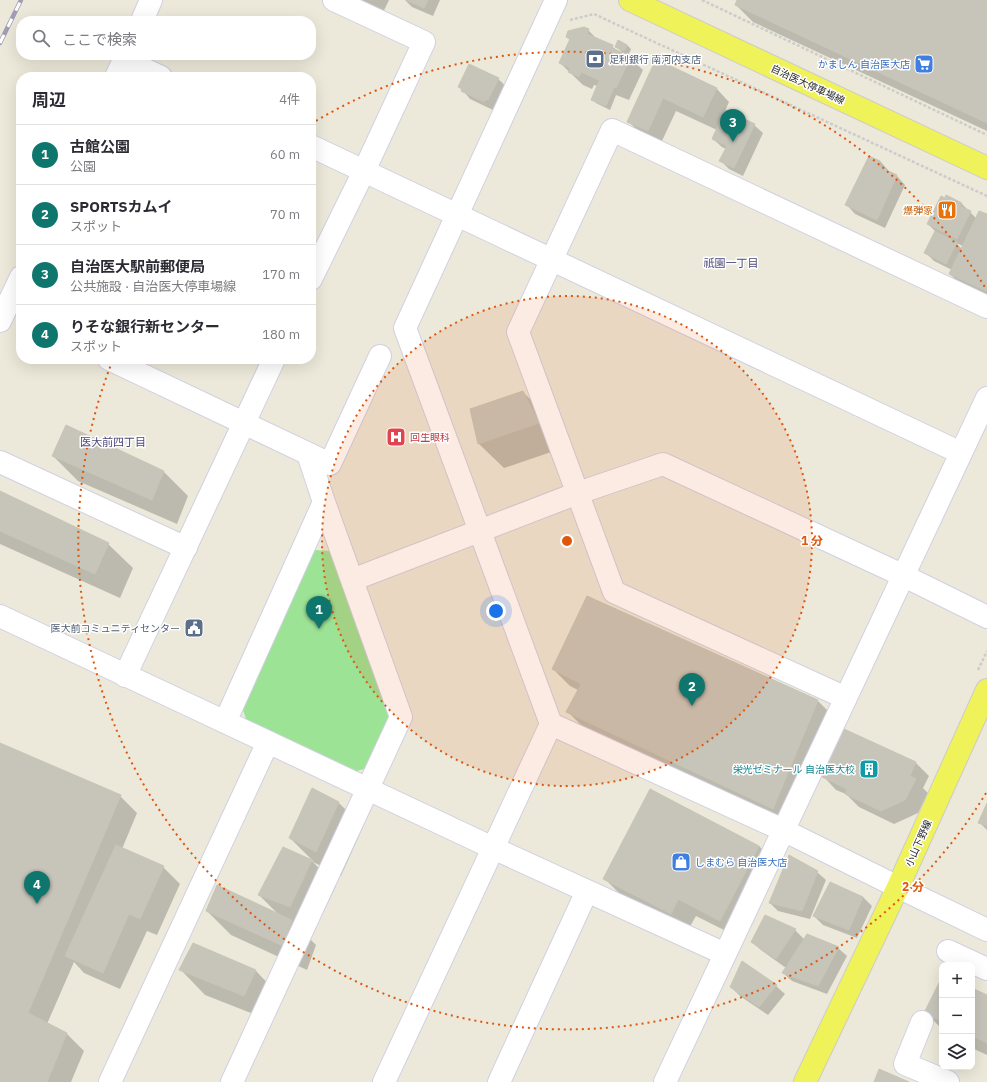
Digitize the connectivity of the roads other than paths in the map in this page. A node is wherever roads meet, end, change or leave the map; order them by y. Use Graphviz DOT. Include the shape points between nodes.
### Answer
graph roads {
  1 [pos="151,0"];
  2 [pos="334,0"];
  3 [pos="556,0"];
  4 [pos="630,0"];
  5 [pos="144,16"];
  6 [pos="122,64"];
  7 [pos="146,72"];
  8 [pos="316,148"];
  9 [pos="987,168"];
  10 [pos="364,171"];
  11 [pos="457,215"];
  12 [pos="552,260"];
  13 [pos="316,269"];
  14 [pos="16,293"];
  15 [pos="987,307"];
  16 [pos="9,316"];
  17 [pos="380,356"];
  18 [pos="120,364"];
  19 [pos="272,364"];
  20 [pos="987,398"];
  21 [pos="245,423"];
  22 [pos="962,452"];
  23 [pos="308,454"];
  24 [pos="0,462"];
  25 [pos="578,493"];
  26 [pos="324,502"];
  27 [pos="480,531"];
  28 [pos="186,548"];
  29 [pos="902,575"];
  30 [pos="352,580"];
  31 [pos="0,616"];
  32 [pos="987,617"];
  33 [pos="125,676"];
  34 [pos="987,690"];
  35 [pos="846,698"];
  36 [pos="225,722"];
  37 [pos="552,724"];
  38 [pos="268,742"];
  39 [pos="368,790"];
  40 [pos="783,830"];
  41 [pos="493,848"];
  42 [pos="898,887"];
  43 [pos="587,891"];
  44 [pos="987,930"];
  45 [pos="948,951"];
  46 [pos="725,954"];
  47 [pos="987,969"];
  48 [pos="922,1022"];
  49 [pos="110,1082"];
  50 [pos="232,1082"];
  51 [pos="384,1082"];
  52 [pos="499,1082"];
  53 [pos="665,1082"];
  54 [pos="805,1082"];
  55 [pos="948,1082"];
  1 -- 5 [label="street"];
  2 -- 10 [label="street" via="424,42"];
  3 -- 11 [label="street"];
  4 -- 9 [label="main road, 自治医大停車場線"];
  6 -- 7 [label="street"];
  8 -- 10 [label="street"];
  10 -- 11 [label="street"];
  10 -- 13 [label="street"];
  11 -- 12 [label="street"];
  11 -- 27 [label="street" via="405,328"];
  12 -- 15 [label="street" via="612,130"];
  12 -- 22 [label="street"];
  12 -- 25 [label="street" via="518,332"];
  14 -- 16 [label="street"];
  17 -- 23 [label="street" via="330,464"];
  18 -- 21 [label="street"];
  19 -- 21 [label="street"];
  20 -- 22 [label="street"];
  21 -- 23 [label="street"];
  21 -- 28 [label="street"];
  22 -- 29 [label="street"];
  23 -- 26 [label="street"];
  24 -- 28 [label="street"];
  25 -- 27 [label="street"];
  25 -- 29 [label="street" via="663,464"];
  25 -- 35 [label="street" via="614,592"];
  26 -- 30 [label="street"];
  26 -- 36 [label="street"];
  27 -- 30 [label="street"];
  27 -- 37 [label="street"];
  28 -- 33 [label="street"];
  29 -- 32 [label="street"];
  29 -- 35 [label="street"];
  30 -- 39 [label="street" via="401,717"];
  31 -- 33 [label="street"];
  33 -- 36 [label="street"];
  34 -- 42 [label="main road, 小山下野線"];
  35 -- 40 [label="street"];
  36 -- 38 [label="street"];
  37 -- 40 [label="street"];
  37 -- 41 [label="street"];
  38 -- 39 [label="street"];
  38 -- 49 [label="street"];
  39 -- 41 [label="street"];
  39 -- 50 [label="street"];
  40 -- 42 [label="street"];
  40 -- 46 [label="street"];
  41 -- 43 [label="street"];
  41 -- 51 [label="street"];
  42 -- 44 [label="street"];
  42 -- 54 [label="main road, 小山下野線"];
  43 -- 46 [label="street"];
  43 -- 52 [label="street"];
  45 -- 47 [label="street"];
  46 -- 53 [label="street"];
  48 -- 55 [label="street" via="905,1064"];
}
